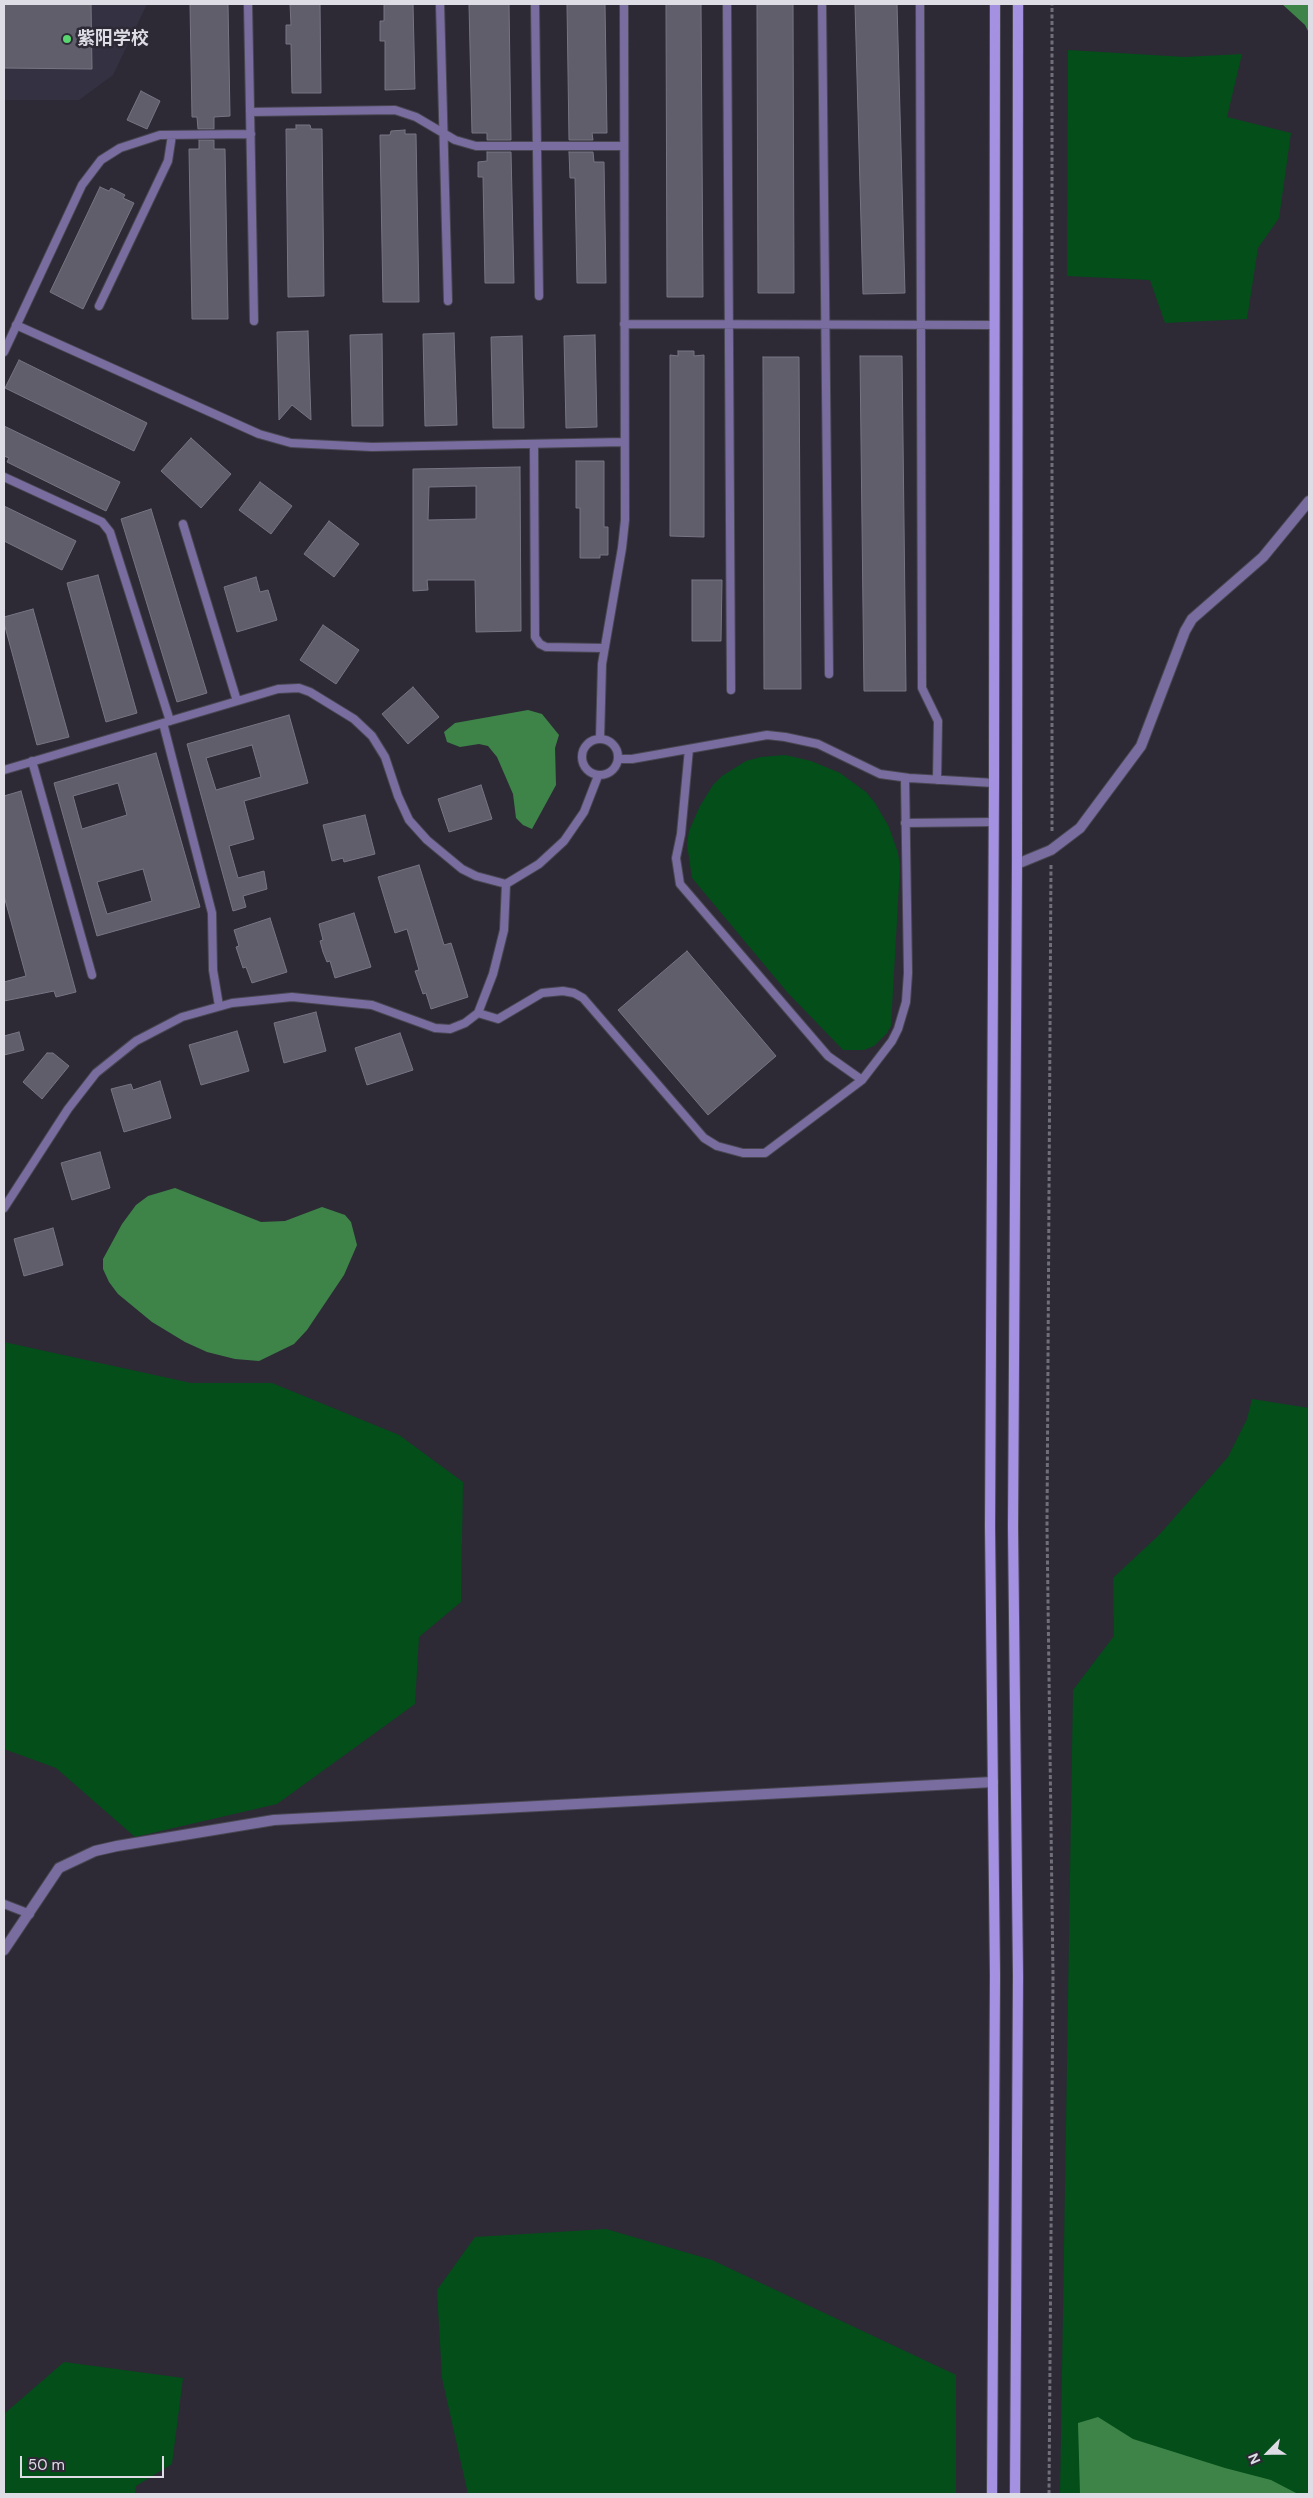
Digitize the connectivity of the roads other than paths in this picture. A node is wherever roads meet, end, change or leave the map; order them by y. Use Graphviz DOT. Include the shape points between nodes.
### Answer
graph roads {
  1 [pos="248,4"];
  2 [pos="440,4"];
  3 [pos="535,4"];
  4 [pos="624,4"];
  5 [pos="727,4"];
  6 [pos="822,4"];
  7 [pos="920,4"];
  8 [pos="995,4"];
  9 [pos="1018,4"];
  10 [pos="250,112"];
  11 [pos="251,134"];
  12 [pos="443,134"];
  13 [pos="172,136"];
  14 [pos="537,146"];
  15 [pos="624,146"];
  16 [pos="538,296"];
  17 [pos="448,301"];
  18 [pos="99,306"];
  19 [pos="254,321"];
  20 [pos="624,324"];
  21 [pos="729,324"];
  22 [pos="825,324"];
  23 [pos="16,325"];
  24 [pos="921,325"];
  25 [pos="994,325"];
  26 [pos="4,352"];
  27 [pos="624,442"];
  28 [pos="534,444"];
  29 [pos="4,478"];
  30 [pos="1309,501"];
  31 [pos="183,524"];
  32 [pos="604,648"];
  33 [pos="829,674"];
  34 [pos="731,690"];
  35 [pos="236,701"];
  36 [pos="166,722"];
  37 [pos="600,739"];
  38 [pos="689,749"];
  39 [pos="618,759"];
  40 [pos="32,761"];
  41 [pos="4,770"];
  42 [pos="598,776"];
  43 [pos="905,778"];
  44 [pos="937,780"];
  45 [pos="994,783"];
  46 [pos="994,822"];
  47 [pos="906,823"];
  48 [pos="1017,864"];
  49 [pos="506,884"];
  50 [pos="92,975"];
  51 [pos="218,1006"];
  52 [pos="478,1013"];
  53 [pos="862,1080"];
  54 [pos="4,1208"];
  55 [pos="993,1782"];
  56 [pos="4,1904"];
  57 [pos="30,1914"];
  58 [pos="4,1950"];
  59 [pos="992,2494"];
  60 [pos="1015,2494"];
  1 -- 10 [label="lane"];
  2 -- 12 [label="lane"];
  3 -- 14 [label="lane"];
  4 -- 15 [label="lane"];
  5 -- 21 [label="lane"];
  6 -- 22 [label="lane"];
  7 -- 24 [label="lane"];
  8 -- 25 [label="main road"];
  9 -- 48 [label="main road"];
  10 -- 11 [label="lane"];
  10 -- 12 [label="lane" via="395,110 416,117"];
  11 -- 13 [label="lane"];
  11 -- 19 [label="lane"];
  12 -- 14 [label="lane" via="476,146"];
  12 -- 17 [label="lane"];
  13 -- 18 [label="lane" via="168,161"];
  13 -- 23 [label="lane" via="160,136 120,148 93,167"];
  14 -- 15 [label="lane"];
  14 -- 16 [label="lane"];
  15 -- 20 [label="lane"];
  20 -- 21 [label="lane"];
  20 -- 27 [label="lane"];
  21 -- 22 [label="lane"];
  21 -- 34 [label="lane"];
  22 -- 24 [label="lane"];
  22 -- 33 [label="lane"];
  23 -- 26 [label="lane"];
  23 -- 28 [label="lane" via="274,439 308,445 372,447"];
  24 -- 25 [label="lane"];
  24 -- 44 [label="lane" via="922,688 938,721"];
  25 -- 45 [label="main road"];
  27 -- 28 [label="lane"];
  27 -- 32 [label="lane" via="625,520"];
  28 -- 32 [label="lane" via="535,637 546,647"];
  29 -- 36 [label="lane" via="102,522 110,532"];
  30 -- 48 [label="street" via="1263,557 1192,619 1141,746 1080,828 1051,850"];
  31 -- 35 [label="lane"];
  32 -- 37 [label="lane"];
  35 -- 36 [label="lane"];
  35 -- 49 [label="lane" via="278,688 299,688 354,720 380,746 398,796 410,820 426,840 462,869"];
  36 -- 40 [label="lane"];
  36 -- 51 [label="lane" via="212,913 213,970"];
  37 -- 39 [label="lane" via="614,745"];
  37 -- 42 [label="lane" via="588,743 582,754 585,768"];
  38 -- 39 [label="lane"];
  38 -- 43 [label="lane" via="767,735 786,737 818,744 880,774"];
  38 -- 53 [label="lane" via="676,858 680,884 828,1056"];
  39 -- 42 [label="lane" via="612,772"];
  40 -- 41 [label="lane"];
  40 -- 50 [label="lane"];
  42 -- 49 [label="lane" via="584,812 564,841 540,864"];
  43 -- 44 [label="lane"];
  43 -- 47 [label="lane"];
  44 -- 45 [label="lane"];
  45 -- 46 [label="main road"];
  46 -- 47 [label="lane"];
  46 -- 55 [label="main road" via="990,1526"];
  47 -- 53 [label="lane" via="906,1002 892,1041"];
  48 -- 60 [label="main road" via="1013,1526 1018,1976"];
  49 -- 52 [label="lane" via="500,952"];
  51 -- 52 [label="lane" via="262,998 323,999 372,1005 434,1028 458,1027"];
  51 -- 54 [label="lane" via="158,1028 115,1056 96,1073 68,1109"];
  52 -- 53 [label="lane" via="498,1019 532,997 553,990 563,990 583,998 704,1138 717,1146 743,1153 765,1153"];
  55 -- 57 [label="street" via="274,1820 95,1852 60,1868"];
  55 -- 59 [label="main road"];
  56 -- 57 [label="lane"];
  57 -- 58 [label="street"];
}
